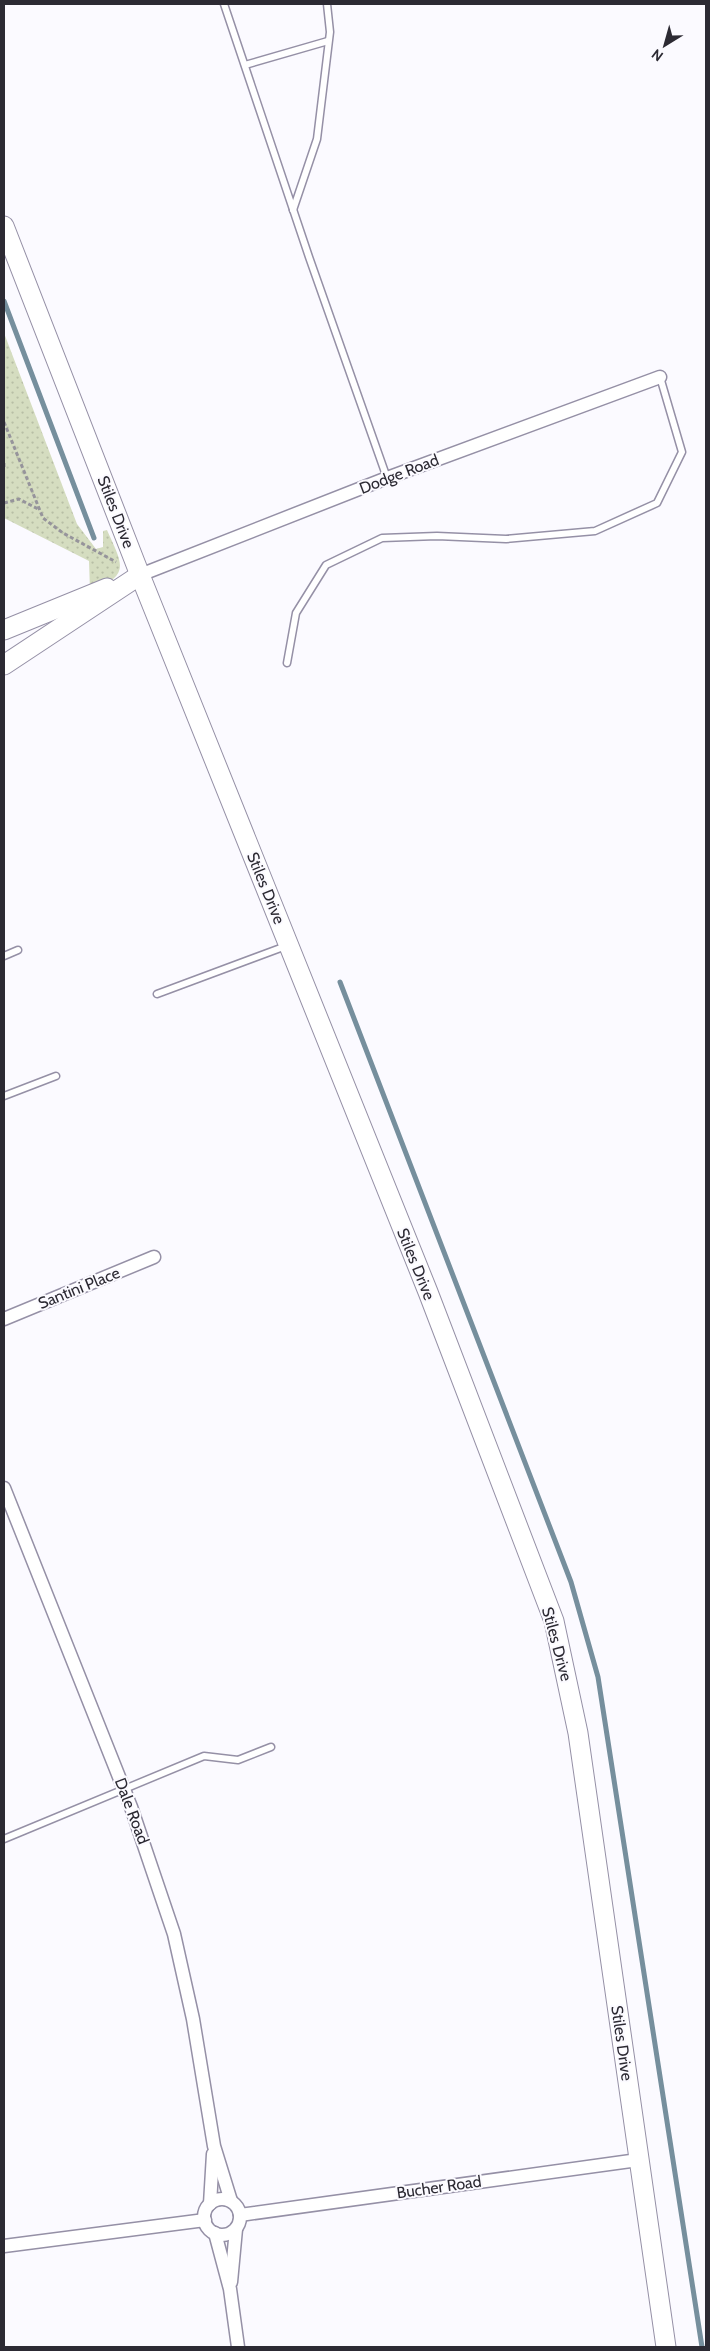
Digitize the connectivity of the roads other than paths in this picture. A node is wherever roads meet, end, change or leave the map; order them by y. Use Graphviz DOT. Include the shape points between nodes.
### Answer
graph roads {
  1 [pos="224,4"];
  2 [pos="327,4"];
  3 [pos="328,41"];
  4 [pos="245,65"];
  5 [pos="293,210"];
  6 [pos="4,226"];
  7 [pos="660,376"];
  8 [pos="387,478"];
  9 [pos="140,575"];
  10 [pos="4,630"];
  11 [pos="287,663"];
  12 [pos="4,666"];
  13 [pos="289,945"];
  14 [pos="18,950"];
  15 [pos="4,956"];
  16 [pos="157,994"];
  17 [pos="56,1076"];
  18 [pos="4,1096"];
  19 [pos="154,1257"];
  20 [pos="4,1318"];
  21 [pos="4,1488"];
  22 [pos="271,1747"];
  23 [pos="123,1788"];
  24 [pos="4,1839"];
  25 [pos="214,2146"];
  26 [pos="638,2160"];
  27 [pos="231,2202"];
  28 [pos="210,2204"];
  29 [pos="240,2215"];
  30 [pos="204,2220"];
  31 [pos="236,2229"];
  32 [pos="215,2233"];
  33 [pos="4,2246"];
  34 [pos="230,2290"];
  35 [pos="238,2347"];
  36 [pos="666,2347"];
  1 -- 4 [label="lane"];
  2 -- 3 [label="lane"];
  3 -- 4 [label="lane"];
  3 -- 5 [label="lane" via="317,138"];
  4 -- 5 [label="lane"];
  5 -- 8 [label="lane"];
  6 -- 9 [label="street, Stiles Drive"];
  7 -- 8 [label="street, Dodge Road"];
  7 -- 11 [label="lane" via="682,452 657,503 595,531 506,539 382,538 326,565 296,613"];
  8 -- 9 [label="street, Dodge Road"];
  9 -- 10 [label="street, Dodge Road"];
  9 -- 12 [label="street, Dodge Road"];
  9 -- 13 [label="street, Stiles Drive"];
  13 -- 16 [label="lane"];
  13 -- 26 [label="street, Stiles Drive" via="428,1292 554,1621 578,1733"];
  14 -- 15 [label="lane"];
  17 -- 18 [label="lane"];
  19 -- 20 [label="street, Santini Place"];
  21 -- 23 [label="street, Dale Road"];
  22 -- 23 [label="lane" via="238,1760 204,1756"];
  23 -- 24 [label="lane"];
  23 -- 25 [label="street, Dale Road" via="174,1934"];
  25 -- 27 [label="street, Dale Road"];
  25 -- 28 [label="street, Dale Road"];
  26 -- 29 [label="street, Bucher Road"];
  26 -- 36 [label="street, Stiles Drive"];
  27 -- 28 [label="street" via="221,2199"];
  27 -- 29 [label="street"];
  28 -- 30 [label="street"];
  29 -- 31 [label="street"];
  30 -- 32 [label="street"];
  30 -- 33 [label="street"];
  31 -- 32 [label="street" via="226,2235"];
  31 -- 34 [label="street"];
  32 -- 34 [label="street"];
  34 -- 35 [label="street"];
}
